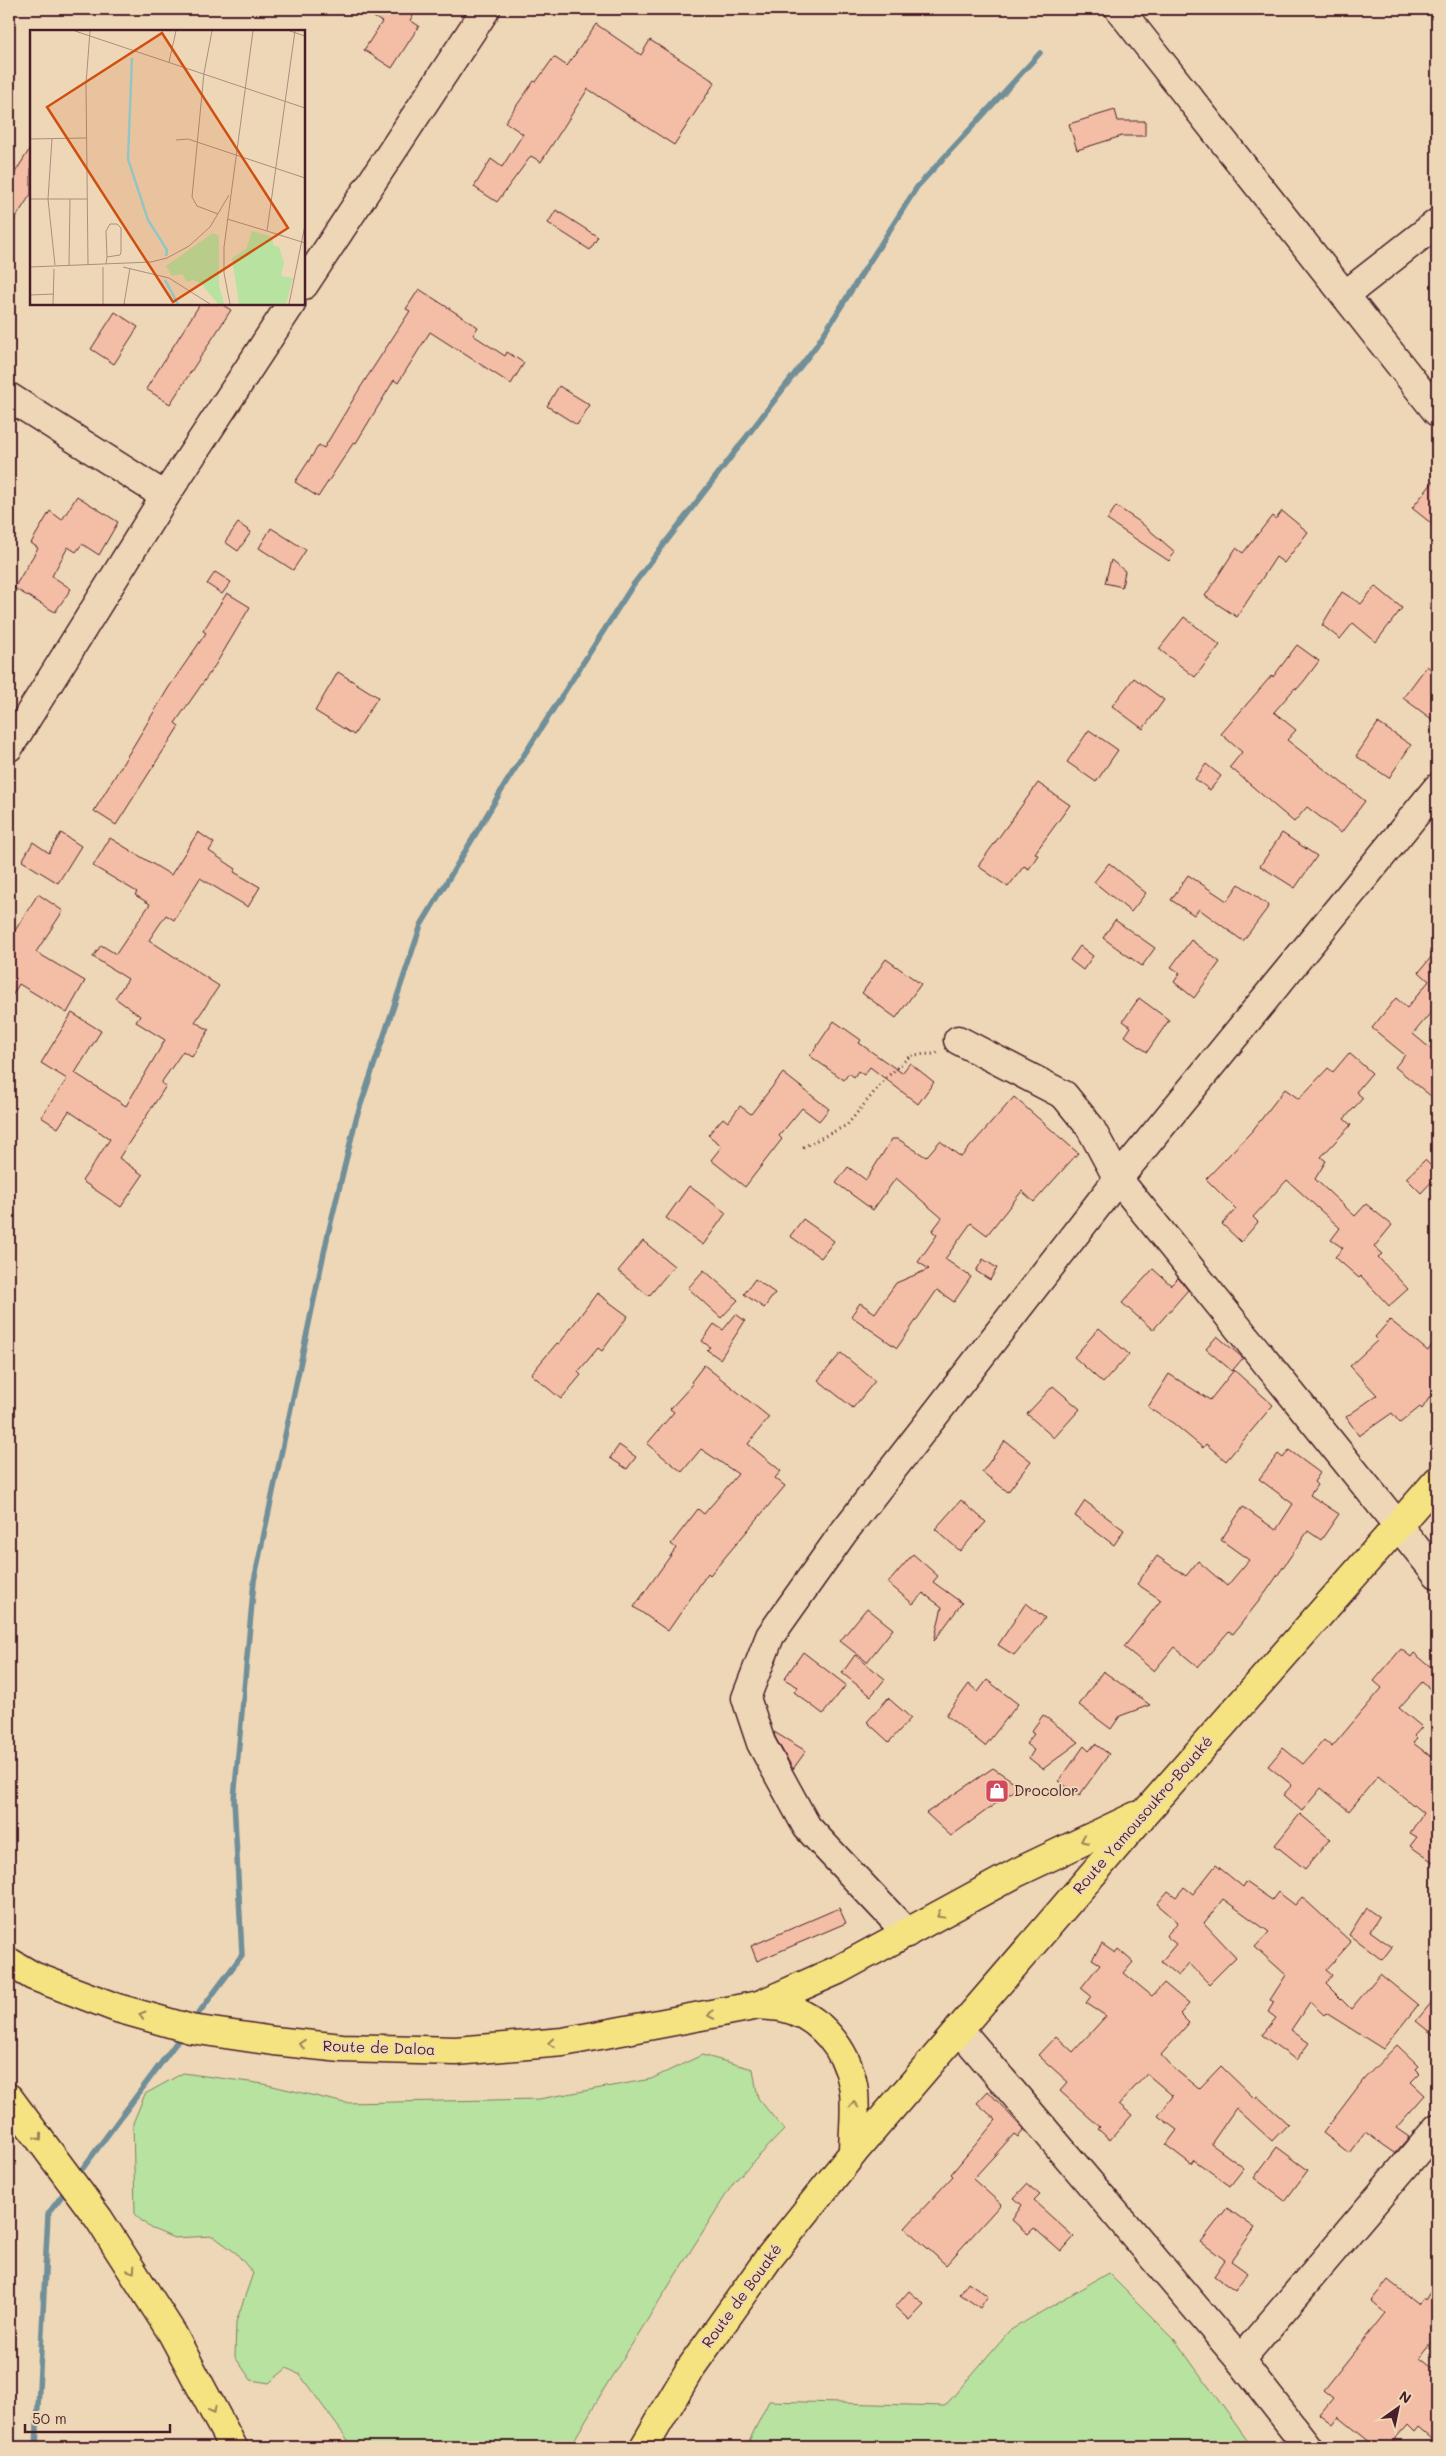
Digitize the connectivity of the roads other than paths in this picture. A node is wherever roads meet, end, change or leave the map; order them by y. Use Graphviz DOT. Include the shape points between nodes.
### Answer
graph roads {
  1 [pos="486,9"];
  2 [pos="1119,9"];
  3 [pos="1437,223"];
  4 [pos="305,283"];
  5 [pos="1345,295"];
  6 [pos="291,305"];
  7 [pos="9,397"];
  8 [pos="1437,412"];
  9 [pos="165,496"];
  10 [pos="9,747"];
  11 [pos="1437,788"];
  12 [pos="958,1040"];
  13 [pos="1118,1179"];
  14 [pos="1437,1481"];
  15 [pos="1397,1527"];
  16 [pos="1437,1574"];
  17 [pos="1145,1813"];
  18 [pos="908,1933"];
  19 [pos="9,1962"];
  20 [pos="759,2005"];
  21 [pos="959,2029"];
  22 [pos="9,2098"];
  23 [pos="1437,2128"];
  24 [pos="853,2153"];
  25 [pos="1240,2360"];
  26 [pos="233,2447"];
  27 [pos="644,2447"];
  28 [pos="1308,2447"];
  1 -- 4 [label="street"];
  2 -- 5 [label="street"];
  3 -- 5 [label="street"];
  5 -- 8 [label="street"];
  6 -- 9 [label="street"];
  7 -- 9 [label="street"];
  9 -- 10 [label="street"];
  11 -- 13 [label="street"];
  12 -- 13 [label="street" via="1064,1095 1090,1127"];
  13 -- 15 [label="street"];
  13 -- 18 [label="street" via="843,1533 770,1636 746,1698 761,1743 806,1827"];
  14 -- 15 [label="highway, Route Yamousoukro-Bouaké"];
  15 -- 16 [label="street"];
  15 -- 17 [label="highway, Route Yamousoukro-Bouaké"];
  17 -- 18 [label="highway, one-way" via="1018,1872"];
  17 -- 21 [label="highway, Route Yamousoukro-Bouaké"];
  18 -- 20 [label="highway" via="838,1970"];
  20 -- 19 [label="highway, Route de Daloa, one-way" via="563,2042 456,2051 342,2048 191,2029 117,2008 33,1976"];
  24 -- 20 [label="highway, one-way" via="854,2086 839,2049 824,2030 803,2016 787,2008"];
  21 -- 24 [label="highway, Route Yamousoukro-Bouaké"];
  21 -- 25 [label="street"];
  22 -- 26 [label="highway, one-way" via="99,2219 172,2333"];
  23 -- 25 [label="street"];
  24 -- 27 [label="highway, Route de Bouaké" via="768,2258 690,2369"];
  25 -- 28 [label="street"];
}
